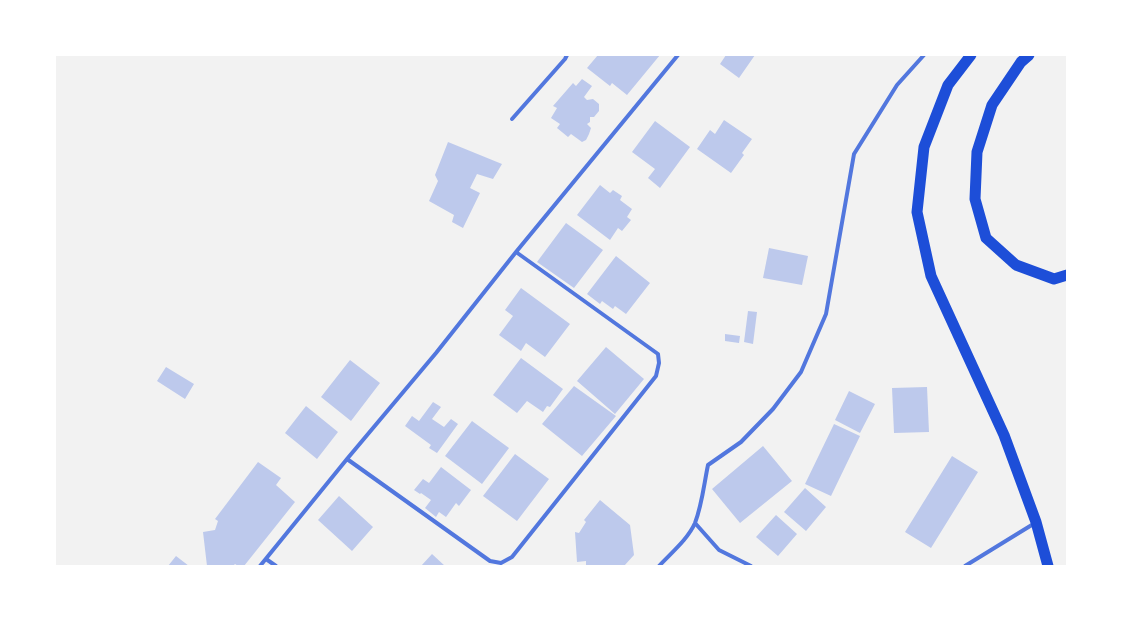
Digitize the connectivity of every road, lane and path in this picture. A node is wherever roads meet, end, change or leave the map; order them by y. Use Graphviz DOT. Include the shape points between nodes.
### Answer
graph roads {
  1 [pos="567,55"];
  2 [pos="678,55"];
  3 [pos="924,55"];
  4 [pos="971,55"];
  5 [pos="1029,55"];
  6 [pos="512,119"];
  7 [pos="516,252"];
  8 [pos="1067,275"];
  9 [pos="347,459"];
  10 [pos="1036,522"];
  11 [pos="695,523"];
  12 [pos="266,559"];
  13 [pos="260,566"];
  14 [pos="276,566"];
  15 [pos="659,566"];
  16 [pos="751,566"];
  17 [pos="965,566"];
  18 [pos="1048,566"];
  1 -- 6 [label="street"];
  2 -- 7 [label="street"];
  3 -- 11 [label="street" via="897,85 854,154 826,314 801,372 773,409 741,442 708,465"];
  4 -- 10 [label="highway" via="948,85 924,147 916,212 931,276 1004,435"];
  5 -- 8 [label="highway" via="1021,62 992,105 977,152 975,199 986,238 1016,266 1054,279"];
  7 -- 9 [label="street"];
  7 -- 9 [label="street" via="658,354 659,364 656,376 512,557 500,563 490,562"];
  9 -- 12 [label="street"];
  10 -- 17 [label="street"];
  10 -- 18 [label="highway"];
  11 -- 15 [label="street"];
  11 -- 16 [label="street" via="719,550"];
  12 -- 13 [label="street"];
  12 -- 14 [label="street"];
}
